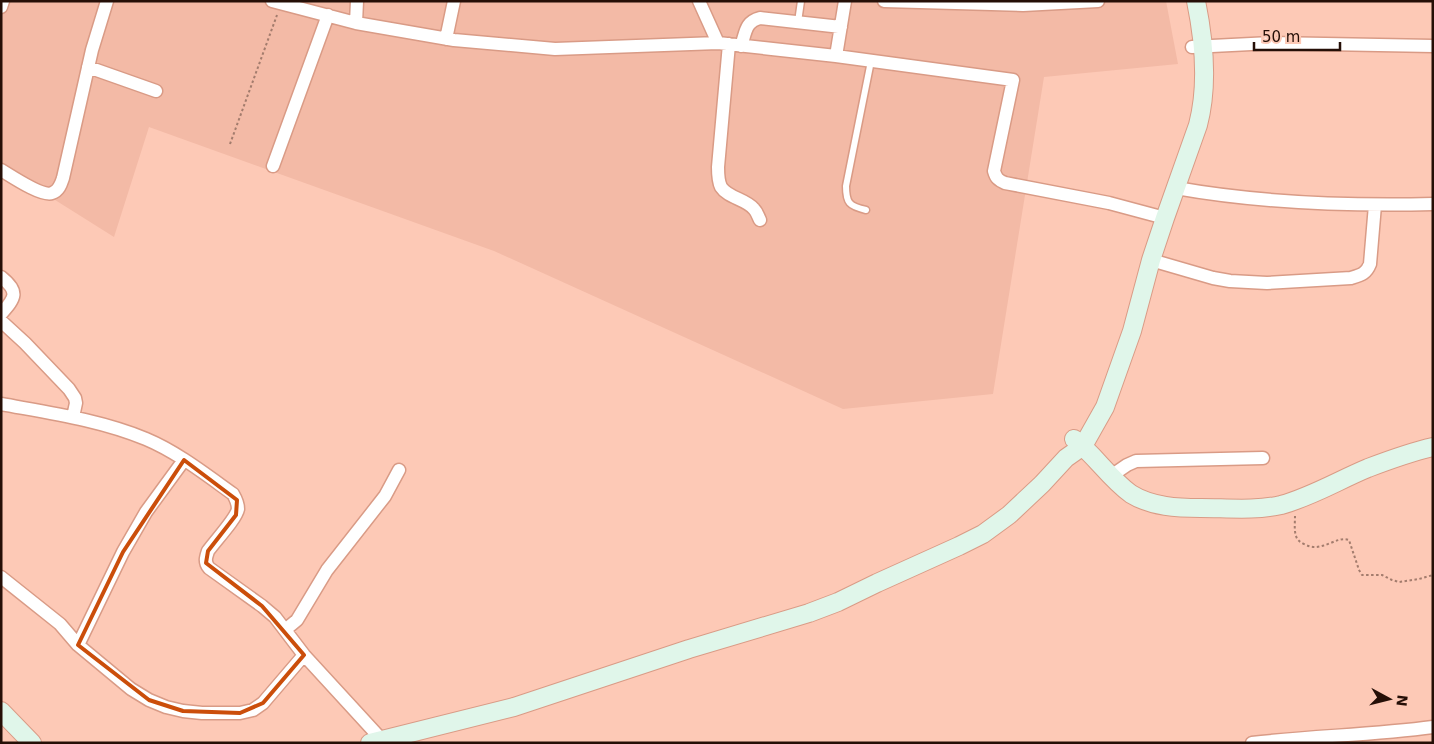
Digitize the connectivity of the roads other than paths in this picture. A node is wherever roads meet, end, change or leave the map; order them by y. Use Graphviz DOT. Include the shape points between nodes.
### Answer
graph roads {
  1 [pos="3,1"];
  2 [pos="107,1"];
  3 [pos="357,1"];
  4 [pos="454,1"];
  5 [pos="699,1"];
  6 [pos="801,1"];
  7 [pos="844,1"];
  8 [pos="884,1"];
  9 [pos="1098,1"];
  10 [pos="1184,1"];
  11 [pos="1196,1"];
  12 [pos="277,2"];
  13 [pos="928,2"];
  14 [pos="1023,3"];
  15 [pos="1,7"];
  16 [pos="328,15"];
  17 [pos="798,22"];
  18 [pos="356,23"];
  19 [pos="841,27"];
  20 [pos="446,38"];
  21 [pos="730,44"];
  22 [pos="1433,46"];
  23 [pos="1197,47"];
  24 [pos="836,56"];
  25 [pos="872,61"];
  26 [pos="88,67"];
  27 [pos="156,91"];
  28 [pos="273,166"];
  29 [pos="1,170"];
  30 [pos="1176,188"];
  31 [pos="1433,204"];
  32 [pos="1375,205"];
  33 [pos="866,210"];
  34 [pos="1160,216"];
  35 [pos="760,220"];
  36 [pos="1151,260"];
  37 [pos="1,277"];
  38 [pos="1,314"];
  39 [pos="1,321"];
  40 [pos="1,404"];
  41 [pos="73,417"];
  42 [pos="1078,442"];
  43 [pos="1433,446"];
  44 [pos="1263,458"];
  45 [pos="184,460"];
  46 [pos="399,470"];
  47 [pos="1111,476"];
  48 [pos="1,578"];
  49 [pos="285,630"];
  50 [pos="78,645"];
  51 [pos="304,655"];
  52 [pos="1,711"];
  53 [pos="1433,727"];
  54 [pos="376,741"];
  55 [pos="32,743"];
  56 [pos="1252,743"];
  1 -- 15 [label="street"];
  2 -- 26 [label="street"];
  3 -- 18 [label="street"];
  4 -- 20 [label="street"];
  5 -- 21 [label="street"];
  6 -- 17 [label="lane"];
  7 -- 19 [label="street"];
  8 -- 13 [label="street"];
  9 -- 14 [label="street"];
  10 -- 23 [label="street"];
  11 -- 23 [label="street"];
  12 -- 16 [label="street"];
  13 -- 14 [label="street"];
  16 -- 18 [label="street"];
  16 -- 28 [label="street"];
  17 -- 19 [label="street"];
  17 -- 21 [label="street" via="753,20"];
  18 -- 20 [label="street"];
  19 -- 24 [label="street"];
  20 -- 21 [label="street" via="555,48"];
  21 -- 24 [label="street"];
  21 -- 35 [label="street" via="718,179 725,192 756,210"];
  22 -- 23 [label="street" via="1271,43"];
  23 -- 30 [label="street" via="1204,83 1202,109"];
  23 -- 34 [label="street" via="1190,114"];
  24 -- 25 [label="street"];
  25 -- 33 [label="lane" via="846,186 846,198 850,204"];
  25 -- 34 [label="street" via="1013,80 994,171 999,180"];
  26 -- 27 [label="street"];
  26 -- 29 [label="street" via="64,178 58,189 48,194 41,192"];
  30 -- 32 [label="street" via="1256,199"];
  30 -- 34 [label="street"];
  31 -- 32 [label="street"];
  32 -- 36 [label="street" via="1370,264 1362,275 1230,282"];
  34 -- 36 [label="street"];
  34 -- 42 [label="street" via="1144,249 1108,374"];
  36 -- 42 [label="street" via="1132,331 1105,407"];
  37 -- 38 [label="street" via="13,290 13,296"];
  39 -- 41 [label="street" via="69,389 76,403"];
  40 -- 41 [label="street"];
  41 -- 45 [label="street" via="147,439"];
  42 -- 47 [label="street"];
  42 -- 54 [label="street" via="1042,484 983,534 838,602 514,707"];
  43 -- 47 [label="street" via="1368,468 1318,492 1261,508 1175,508 1160,505 1132,494"];
  44 -- 47 [label="street" via="1136,461"];
  45 -- 49 [label="street" via="237,500 236,515 208,551 208,568 262,606"];
  45 -- 50 [label="street" via="146,512 123,552"];
  46 -- 49 [label="street" via="377,508 328,570 297,620"];
  48 -- 50 [label="street" via="60,624"];
  49 -- 51 [label="street"];
  50 -- 51 [label="street" via="149,700 166,707 240,714 263,703"];
  51 -- 54 [label="street"];
  52 -- 55 [label="street"];
  53 -- 56 [label="street"];
}
